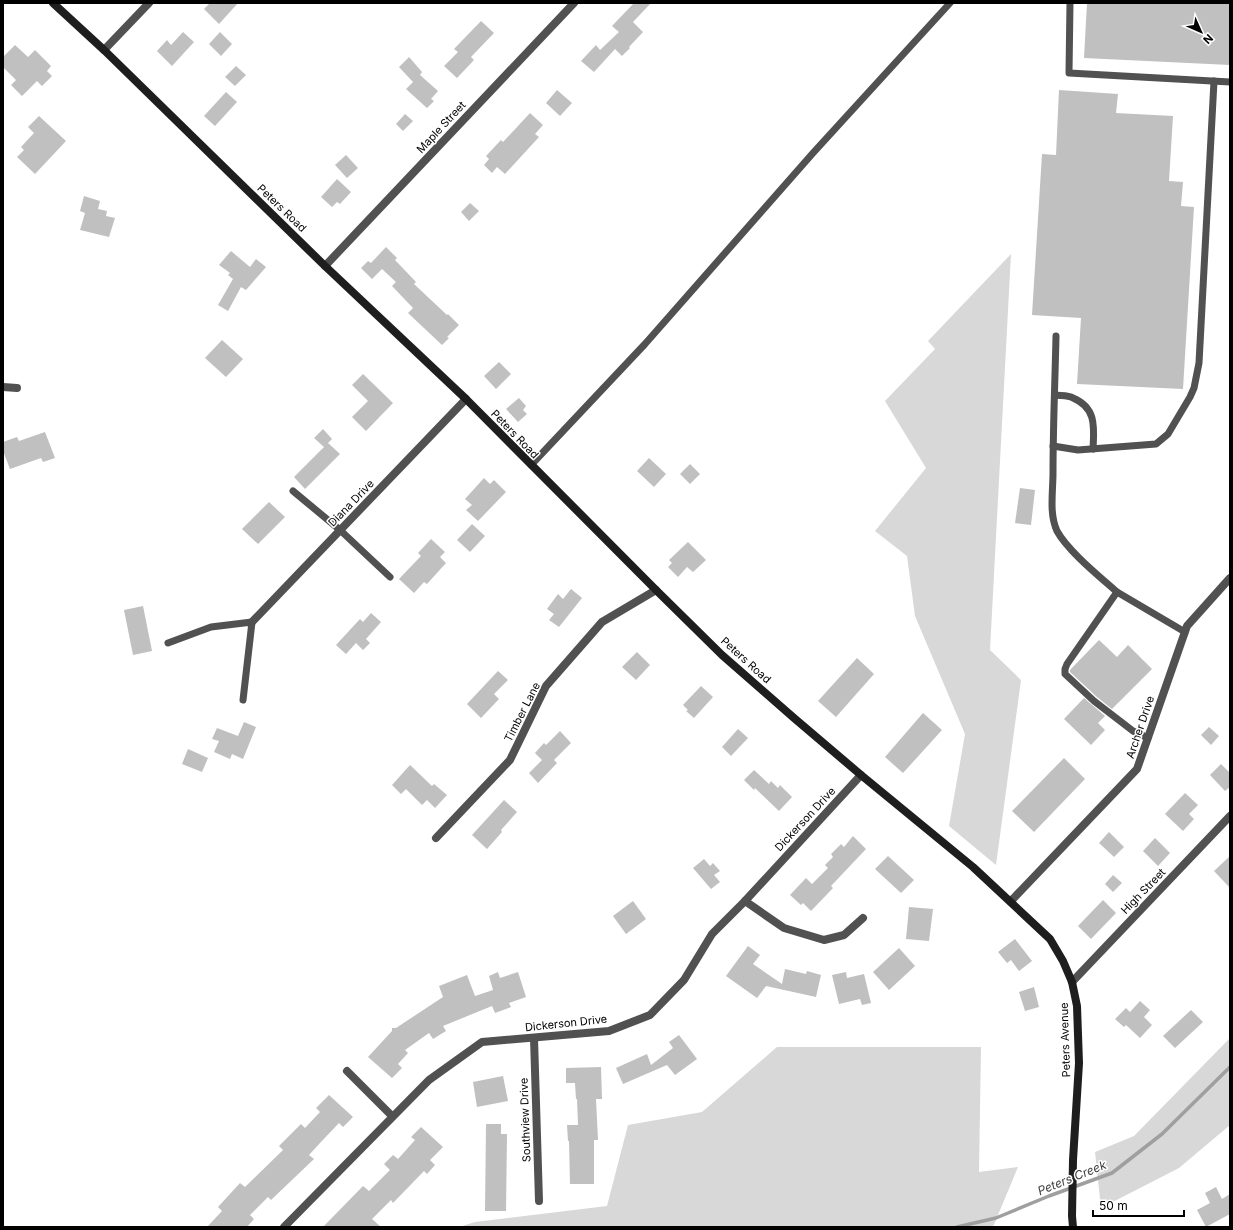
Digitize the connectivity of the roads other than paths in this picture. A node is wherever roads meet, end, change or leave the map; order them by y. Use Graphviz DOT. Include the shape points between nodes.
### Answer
graph roads {
  1 [pos="53,3"];
  2 [pos="149,3"];
  3 [pos="574,3"];
  4 [pos="950,3"];
  5 [pos="1070,3"];
  6 [pos="104,50"];
  7 [pos="1214,81"];
  8 [pos="1230,82"];
  9 [pos="325,266"];
  10 [pos="1056,336"];
  11 [pos="3,387"];
  12 [pos="17,388"];
  13 [pos="1054,395"];
  14 [pos="466,399"];
  15 [pos="1053,446"];
  16 [pos="1093,449"];
  17 [pos="530,465"];
  18 [pos="293,491"];
  19 [pos="340,530"];
  20 [pos="390,577"];
  21 [pos="1230,578"];
  22 [pos="656,590"];
  23 [pos="1117,592"];
  24 [pos="252,622"];
  25 [pos="1185,632"];
  26 [pos="168,644"];
  27 [pos="243,700"];
  28 [pos="1148,738"];
  29 [pos="861,775"];
  30 [pos="1230,816"];
  31 [pos="436,838"];
  32 [pos="973,867"];
  33 [pos="745,901"];
  34 [pos="1010,901"];
  35 [pos="863,918"];
  36 [pos="1072,982"];
  37 [pos="534,1038"];
  38 [pos="347,1071"];
  39 [pos="392,1116"];
  40 [pos="539,1201"];
  41 [pos="284,1227"];
  42 [pos="1072,1227"];
  1 -- 6 [label="street, Peters Road"];
  2 -- 6 [label="street"];
  3 -- 9 [label="street, Maple Street"];
  4 -- 17 [label="lane" via="813,153 645,344"];
  5 -- 7 [label="lane" via="1069,73"];
  6 -- 9 [label="street, Peters Road"];
  7 -- 8 [label="lane"];
  7 -- 16 [label="lane" via="1199,363 1194,388 1168,434 1156,444"];
  9 -- 14 [label="street, Peters Road"];
  10 -- 13 [label="lane"];
  11 -- 12 [label="street"];
  13 -- 15 [label="lane"];
  13 -- 16 [label="lane" via="1073,397 1090,411 1094,422"];
  14 -- 17 [label="street, Peters Road"];
  14 -- 19 [label="street, Diana Drive"];
  15 -- 16 [label="lane" via="1078,450"];
  15 -- 23 [label="lane" via="1052,518 1067,544"];
  17 -- 22 [label="street, Peters Road"];
  18 -- 19 [label="lane"];
  19 -- 20 [label="lane"];
  19 -- 24 [label="street, Diana Drive"];
  21 -- 25 [label="street, Archer Drive" via="1187,626"];
  22 -- 29 [label="street, Peters Road" via="722,655"];
  22 -- 31 [label="street, Timber Lane" via="602,622 546,686 510,760"];
  23 -- 25 [label="lane"];
  23 -- 28 [label="lane" via="1067,664 1065,674 1094,701 1133,731"];
  24 -- 26 [label="lane" via="211,627"];
  24 -- 27 [label="lane"];
  25 -- 28 [label="street, Archer Drive"];
  28 -- 34 [label="street, Archer Drive" via="1137,769"];
  29 -- 32 [label="street, Peters Road"];
  29 -- 33 [label="street, Dickerson Drive"];
  30 -- 36 [label="street, High Street"];
  32 -- 34 [label="street, Peters Avenue"];
  33 -- 35 [label="street" via="784,928 824,940 844,935"];
  33 -- 37 [label="street, Dickerson Drive" via="712,934 684,980 650,1016 609,1031"];
  34 -- 36 [label="street, Peters Avenue" via="1050,939"];
  36 -- 42 [label="street, Peters Avenue" via="1077,1006 1079,1063"];
  37 -- 39 [label="street, Dickerson Drive" via="482,1042 429,1080"];
  37 -- 40 [label="street, Southview Drive"];
  38 -- 39 [label="street"];
  39 -- 41 [label="street, Dickerson Drive"];
}
